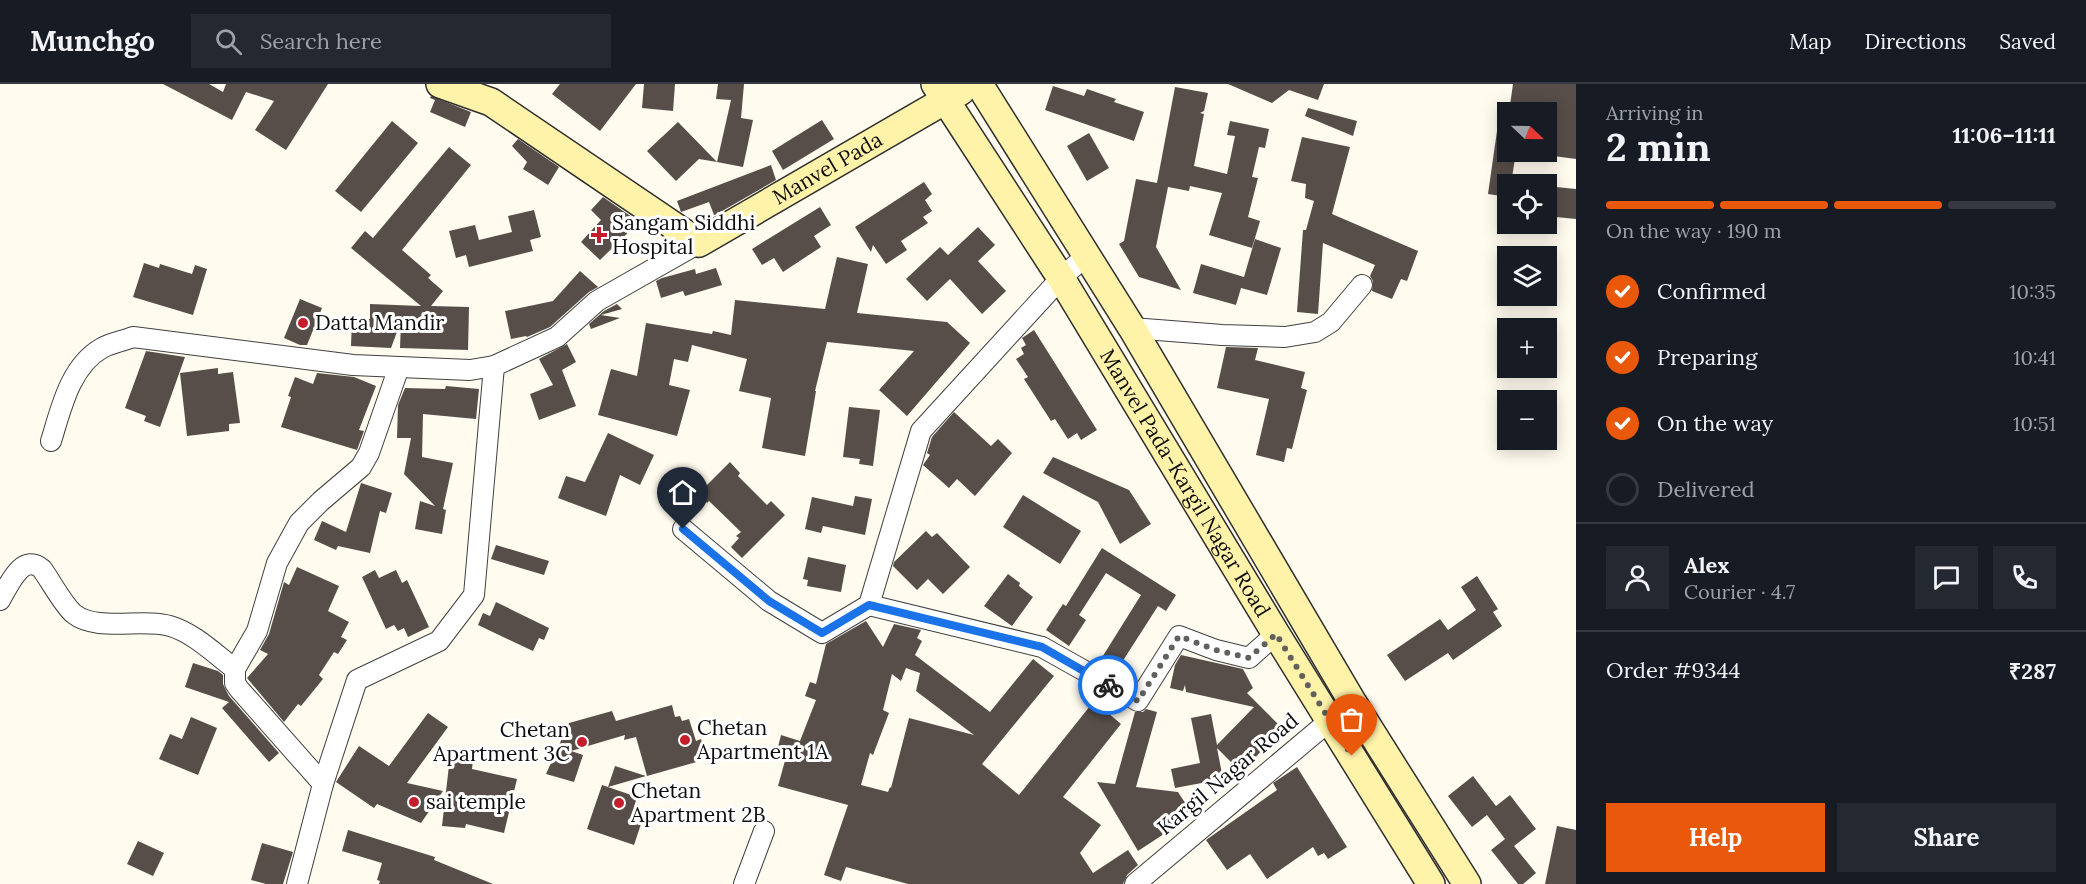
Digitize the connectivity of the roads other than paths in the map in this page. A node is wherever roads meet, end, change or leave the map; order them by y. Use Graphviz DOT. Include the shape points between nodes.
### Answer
graph roads {
  1 [pos="440,84"];
  2 [pos="972,84"];
  3 [pos="979,84"];
  4 [pos="940,92"];
  5 [pos="699,243"];
  6 [pos="1086,256"];
  7 [pos="1061,278"];
  8 [pos="1362,285"];
  9 [pos="1132,328"];
  10 [pos="494,366"];
  11 [pos="399,367"];
  12 [pos="51,441"];
  13 [pos="683,529"];
  14 [pos="0,600"];
  15 [pos="869,605"];
  16 [pos="1276,634"];
  17 [pos="235,669"];
  18 [pos="1353,702"];
  19 [pos="1330,719"];
  20 [pos="323,783"];
  21 [pos="764,831"];
  22 [pos="297,884"];
  23 [pos="744,884"];
  24 [pos="1135,884"];
  25 [pos="1431,884"];
  26 [pos="1467,884"];
  1 -- 5 [label="street" via="491,102"];
  2 -- 4 [label="street, Manvel Pada"];
  3 -- 6 [label="street, Manvel Pada-Kargil Nagar Road"];
  4 -- 5 [label="street, Manvel Pada"];
  4 -- 7 [label="street, Manvel Pada-Kargil Nagar Road"];
  5 -- 10 [label="street" via="597,300 557,337"];
  6 -- 7 [label="street"];
  6 -- 9 [label="street, Manvel Pada-Kargil Nagar Road"];
  7 -- 15 [label="street" via="921,431"];
  7 -- 16 [label="street, Manvel Pada-Kargil Nagar Road"];
  8 -- 9 [label="street" via="1331,322 1315,332 1285,337"];
  9 -- 18 [label="street, Manvel Pada-Kargil Nagar Road"];
  10 -- 11 [label="street" via="470,370"];
  10 -- 20 [label="street" via="474,595 439,641 357,680"];
  11 -- 12 [label="street" via="353,365 133,337 102,348 84,362 65,397"];
  11 -- 17 [label="street" via="369,453 361,467 299,523 278,563 257,631"];
  13 -- 15 [label="street" via="769,601 822,633"];
  14 -- 17 [label="street" via="16,573 30,563 37,565 73,614 96,623 169,626 189,634"];
  15 -- 16 [label="street" via="1042,647 1138,701 1179,636 1249,658"];
  16 -- 19 [label="street, Manvel Pada-Kargil Nagar Road"];
  17 -- 20 [label="street" via="238,689"];
  18 -- 19 [label="street, Kargil Nagar Road"];
  18 -- 26 [label="street, Manvel Pada-Kargil Nagar Road"];
  19 -- 24 [label="street, Kargil Nagar Road"];
  19 -- 25 [label="street, Manvel Pada-Kargil Nagar Road"];
  20 -- 22 [label="street"];
  21 -- 23 [label="street"];
}
